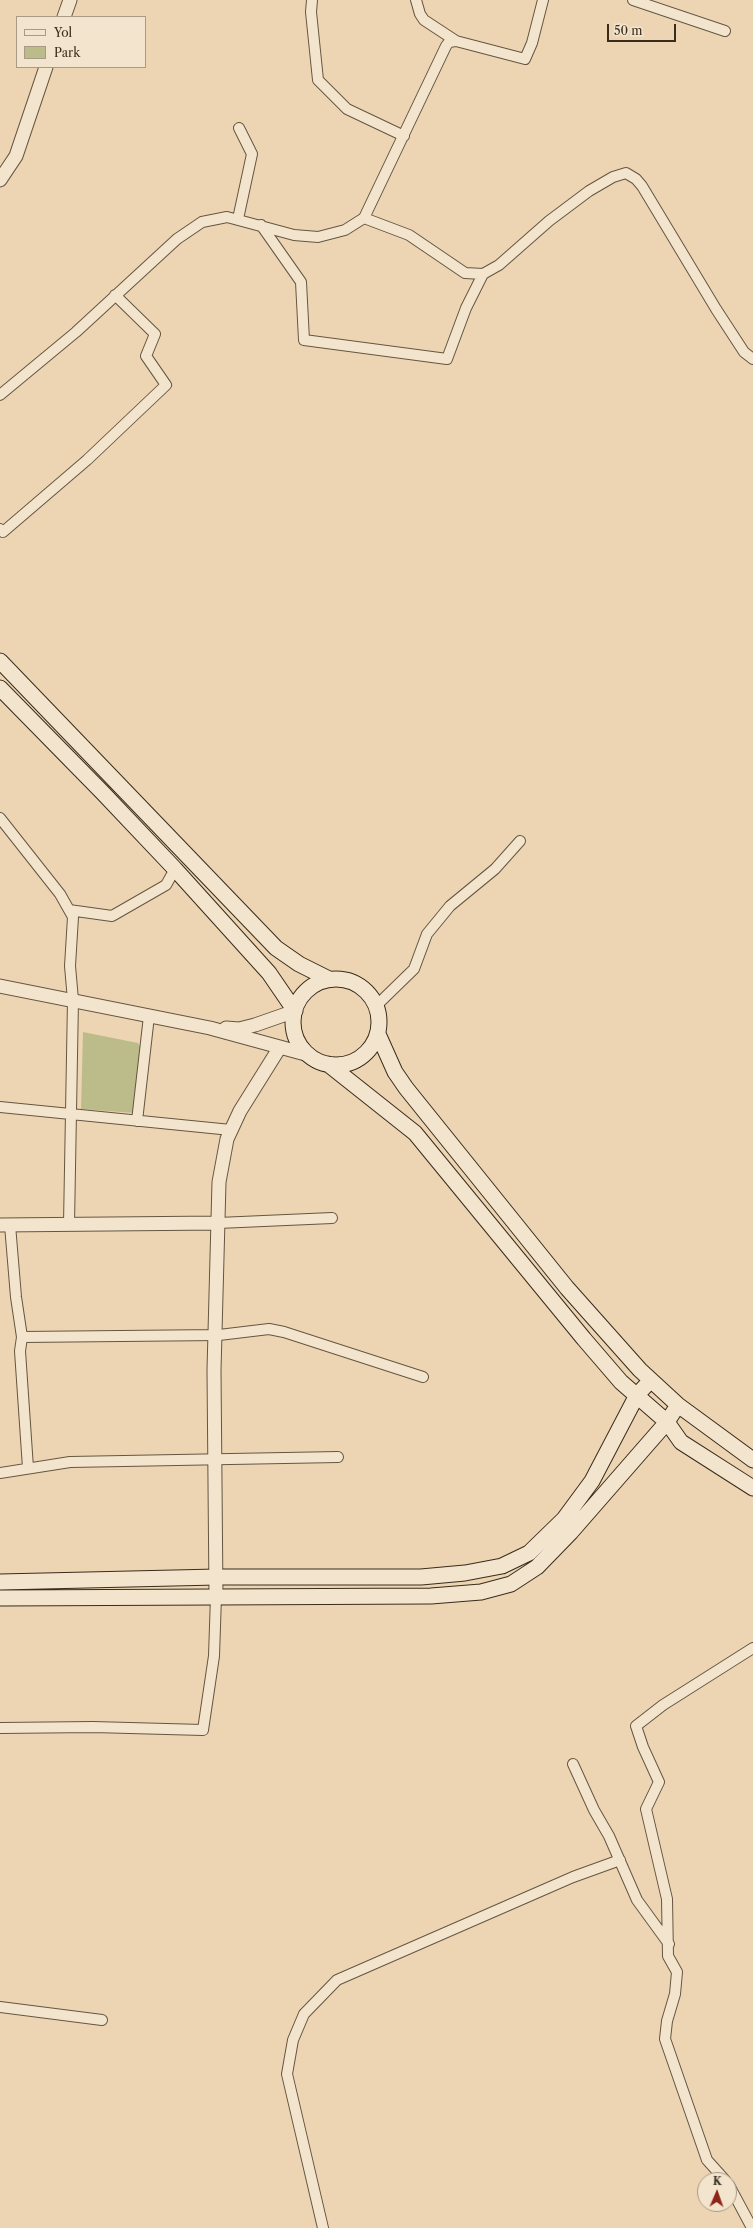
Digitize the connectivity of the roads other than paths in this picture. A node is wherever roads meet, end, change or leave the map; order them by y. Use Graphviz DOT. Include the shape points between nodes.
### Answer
graph roads {
  1 [pos="70,0"];
  2 [pos="312,0"];
  3 [pos="416,0"];
  4 [pos="543,0"];
  5 [pos="633,0"];
  6 [pos="64,16"];
  7 [pos="725,31"];
  8 [pos="456,41"];
  9 [pos="46,68"];
  10 [pos="239,128"];
  11 [pos="404,136"];
  12 [pos="2,172"];
  13 [pos="364,218"];
  14 [pos="238,219"];
  15 [pos="261,225"];
  16 [pos="483,274"];
  17 [pos="115,295"];
  18 [pos="753,359"];
  19 [pos="0,394"];
  20 [pos="0,529"];
  21 [pos="0,661"];
  22 [pos="0,688"];
  23 [pos="0,818"];
  24 [pos="520,841"];
  25 [pos="175,869"];
  26 [pos="69,910"];
  27 [pos="329,979"];
  28 [pos="0,986"];
  29 [pos="73,1000"];
  30 [pos="377,1005"];
  31 [pos="295,1011"];
  32 [pos="149,1016"];
  33 [pos="210,1028"];
  34 [pos="378,1034"];
  35 [pos="280,1047"];
  36 [pos="308,1055"];
  37 [pos="328,1064"];
  38 [pos="0,1108"];
  39 [pos="72,1114"];
  40 [pos="137,1121"];
  41 [pos="231,1130"];
  42 [pos="332,1218"];
  43 [pos="218,1223"];
  44 [pos="69,1224"];
  45 [pos="5,1225"];
  46 [pos="215,1334"];
  47 [pos="22,1337"];
  48 [pos="423,1377"];
  49 [pos="651,1380"];
  50 [pos="637,1395"];
  51 [pos="678,1405"];
  52 [pos="667,1422"];
  53 [pos="338,1457"];
  54 [pos="216,1458"];
  55 [pos="753,1460"];
  56 [pos="28,1468"];
  57 [pos="0,1473"];
  58 [pos="753,1488"];
  59 [pos="217,1578"];
  60 [pos="0,1582"];
  61 [pos="216,1596"];
  62 [pos="0,1598"];
  63 [pos="753,1648"];
  64 [pos="0,1728"];
  65 [pos="573,1764"];
  66 [pos="620,1860"];
  67 [pos="669,1944"];
  68 [pos="0,2007"];
  69 [pos="102,2020"];
  70 [pos="717,2172"];
  71 [pos="737,2200"];
  72 [pos="323,2228"];
  73 [pos="752,2228"];
  1 -- 6 [label="street"];
  2 -- 11 [label="street" via="318,80 347,110"];
  3 -- 8 [label="street" via="424,20"];
  4 -- 8 [label="street" via="532,43 525,59"];
  5 -- 7 [label="street"];
  8 -- 11 [label="street" via="449,42 443,50"];
  9 -- 12 [label="street" via="16,156"];
  10 -- 14 [label="street" via="252,154"];
  11 -- 13 [label="street"];
  13 -- 15 [label="street" via="345,230 318,237 294,235"];
  13 -- 16 [label="street" via="409,235 465,273"];
  14 -- 15 [label="street"];
  14 -- 17 [label="street" via="227,216 202,222 177,239"];
  15 -- 16 [label="street" via="301,282 304,340 447,359 466,308"];
  16 -- 18 [label="street" via="499,265 549,221 589,191 613,177 626,173 642,186 716,309 744,352"];
  17 -- 19 [label="street" via="76,332"];
  17 -- 20 [label="street" via="155,334 146,356 166,386 81,465 3,532"];
  21 -- 27 [label="main road" via="276,948 299,964"];
  22 -- 25 [label="main road"];
  23 -- 26 [label="street" via="60,894"];
  24 -- 30 [label="street" via="495,870 450,906 427,934 414,969"];
  25 -- 26 [label="street" via="166,885 112,916"];
  25 -- 31 [label="main road" via="269,973"];
  26 -- 29 [label="street" via="73,917 70,966"];
  27 -- 30 [label="main road" via="344,979 358,984 369,993"];
  27 -- 31 [label="main road" via="315,984 304,992"];
  28 -- 29 [label="street"];
  29 -- 32 [label="street"];
  29 -- 39 [label="street"];
  30 -- 34 [label="main road" via="380,1020"];
  31 -- 33 [label="street" via="239,1029"];
  31 -- 36 [label="main road" via="294,1032"];
  32 -- 33 [label="street"];
  32 -- 40 [label="street"];
  33 -- 35 [label="street"];
  34 -- 37 [label="main road" via="372,1047 361,1058 348,1063"];
  34 -- 49 [label="main road" via="395,1072 423,1111 567,1288"];
  35 -- 36 [label="street"];
  35 -- 41 [label="street"];
  36 -- 37 [label="main road"];
  37 -- 50 [label="main road" via="415,1133 621,1382"];
  38 -- 39 [label="street"];
  39 -- 40 [label="street"];
  39 -- 44 [label="street"];
  40 -- 41 [label="street"];
  41 -- 43 [label="street" via="219,1182"];
  42 -- 43 [label="street"];
  43 -- 44 [label="street"];
  43 -- 46 [label="street"];
  44 -- 45 [label="street"];
  45 -- 47 [label="street"];
  46 -- 47 [label="street"];
  46 -- 48 [label="street" via="269,1329 284,1332"];
  46 -- 54 [label="street"];
  47 -- 56 [label="street" via="20,1351"];
  49 -- 50 [label="main road"];
  49 -- 51 [label="main road"];
  50 -- 52 [label="main road"];
  50 -- 59 [label="main road" via="592,1481 564,1519 529,1554 502,1566 466,1573 421,1577"];
  51 -- 52 [label="main road"];
  51 -- 55 [label="main road"];
  52 -- 58 [label="main road" via="681,1442"];
  52 -- 61 [label="main road" via="571,1532 537,1567 511,1584 481,1592 431,1596"];
  53 -- 54 [label="street"];
  54 -- 56 [label="street" via="70,1462"];
  54 -- 59 [label="street"];
  56 -- 57 [label="street"];
  59 -- 60 [label="main road"];
  59 -- 61 [label="street"];
  61 -- 62 [label="main road"];
  61 -- 64 [label="street" via="214,1656 203,1730"];
  63 -- 67 [label="street" via="663,1705 636,1726 659,1782 646,1809 667,1899"];
  65 -- 66 [label="street"];
  66 -- 67 [label="street" via="637,1900"];
  66 -- 72 [label="street" via="573,1877 337,1980 304,2014 293,2040 287,2074"];
  67 -- 70 [label="street" via="668,1956 677,1972 665,2039 707,2160"];
  68 -- 69 [label="street"];
  71 -- 73 [label="street"];
}
